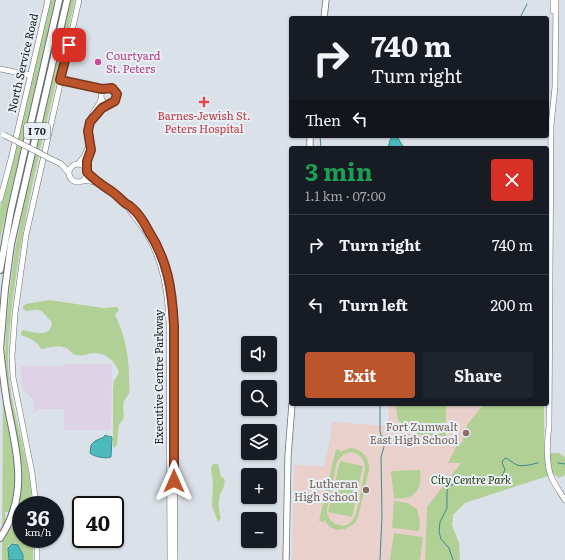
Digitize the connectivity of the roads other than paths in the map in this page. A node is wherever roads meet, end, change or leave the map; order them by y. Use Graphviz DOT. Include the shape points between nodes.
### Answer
graph roads {
  1 [pos="48,0"];
  2 [pos="59,0"];
  3 [pos="67,0"];
  4 [pos="79,0"];
  5 [pos="326,0"];
  6 [pos="553,0"];
  7 [pos="556,0"];
  8 [pos="324,16"];
  9 [pos="0,69"];
  10 [pos="30,75"];
  11 [pos="60,80"];
  12 [pos="90,87"];
  13 [pos="105,89"];
  14 [pos="101,96"];
  15 [pos="108,104"];
  16 [pos="91,120"];
  17 [pos="549,122"];
  18 [pos="2,134"];
  19 [pos="90,143"];
  20 [pos="61,164"];
  21 [pos="76,164"];
  22 [pos="87,170"];
  23 [pos="70,174"];
  24 [pos="83,181"];
  25 [pos="98,183"];
  26 [pos="0,200"];
  27 [pos="126,204"];
  28 [pos="0,270"];
  29 [pos="0,349"];
  30 [pos="292,406"];
  31 [pos="547,406"];
  32 [pos="548,433"];
  33 [pos="35,496"];
  34 [pos="565,500"];
  35 [pos="0,538"];
  36 [pos="36,548"];
  37 [pos="37,560"];
  38 [pos="170,560"];
  39 [pos="175,560"];
  40 [pos="286,560"];
  1 -- 10 [label="street, North Service Road"];
  2 -- 28 [label="highway, I 70" via="11,210"];
  3 -- 29 [label="highway, I 70" via="12,244"];
  4 -- 11 [label="street"];
  5 -- 8 [label="main road"];
  6 -- 17 [label="street"];
  7 -- 32 [label="street" via="556,87 551,125"];
  9 -- 10 [label="street"];
  10 -- 26 [label="street, North Service Road"];
  11 -- 12 [label="street"];
  11 -- 33 [label="street" via="26,235 12,344 13,377"];
  12 -- 13 [label="street"];
  12 -- 14 [label="street"];
  13 -- 14 [label="street"];
  13 -- 15 [label="street" via="112,88 117,94 115,101"];
  14 -- 15 [label="street"];
  14 -- 16 [label="street"];
  15 -- 16 [label="street"];
  16 -- 19 [label="street" via="88,131"];
  18 -- 20 [label="street, bridge"];
  19 -- 21 [label="street" via="84,157"];
  19 -- 22 [label="street"];
  20 -- 21 [label="street"];
  20 -- 23 [label="street"];
  21 -- 22 [label="street" via="84,166"];
  21 -- 23 [label="street" via="71,168"];
  22 -- 24 [label="street"];
  22 -- 25 [label="street, Executive Centre Parkway"];
  23 -- 24 [label="street" via="74,181"];
  24 -- 25 [label="street, Executive Centre Parkway"];
  25 -- 27 [label="street, Executive Centre Parkway"];
  27 -- 38 [label="street, Executive Centre Parkway" via="152,244 162,267 167,290"];
  27 -- 39 [label="street, Executive Centre Parkway" via="137,213 157,244 167,268 172,292"];
  29 -- 35 [label="highway" via="20,476 12,517"];
  30 -- 40 [label="main road"];
  31 -- 32 [label="street"];
  32 -- 34 [label="street" via="550,474"];
  36 -- 37 [label="street"];
}
